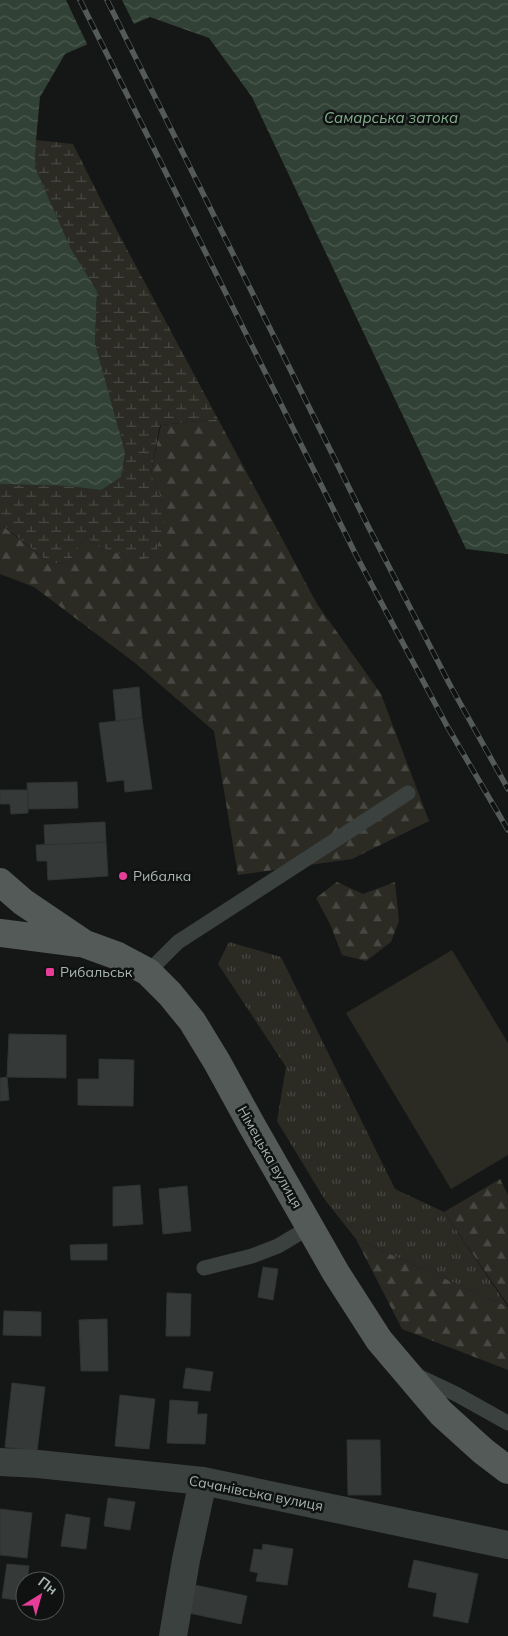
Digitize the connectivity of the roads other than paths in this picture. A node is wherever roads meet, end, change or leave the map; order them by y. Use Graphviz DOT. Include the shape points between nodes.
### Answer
graph roads {
  1 [pos="408,793"];
  2 [pos="0,882"];
  3 [pos="0,933"];
  4 [pos="85,944"];
  5 [pos="148,972"];
  6 [pos="310,1227"];
  7 [pos="204,1268"];
  8 [pos="404,1370"];
  9 [pos="508,1423"];
  10 [pos="0,1462"];
  11 [pos="508,1470"];
  12 [pos="204,1481"];
  13 [pos="508,1545"];
  14 [pos="173,1636"];
  1 -- 5 [label="lane" via="178,942"];
  2 -- 4 [label="main road, Німецька вулиця" via="23,902"];
  3 -- 4 [label="main road"];
  4 -- 5 [label="main road, Німецька вулиця"];
  5 -- 6 [label="main road, Німецька вулиця" via="192,1021"];
  6 -- 7 [label="lane" via="278,1246"];
  6 -- 8 [label="main road, Німецька вулиця" via="379,1340"];
  8 -- 9 [label="lane"];
  8 -- 11 [label="main road, Німецька вулиця" via="441,1413"];
  10 -- 12 [label="street, Сачанівська вулиця"];
  12 -- 13 [label="street, Сачанівська вулиця"];
  12 -- 14 [label="street"];
}
